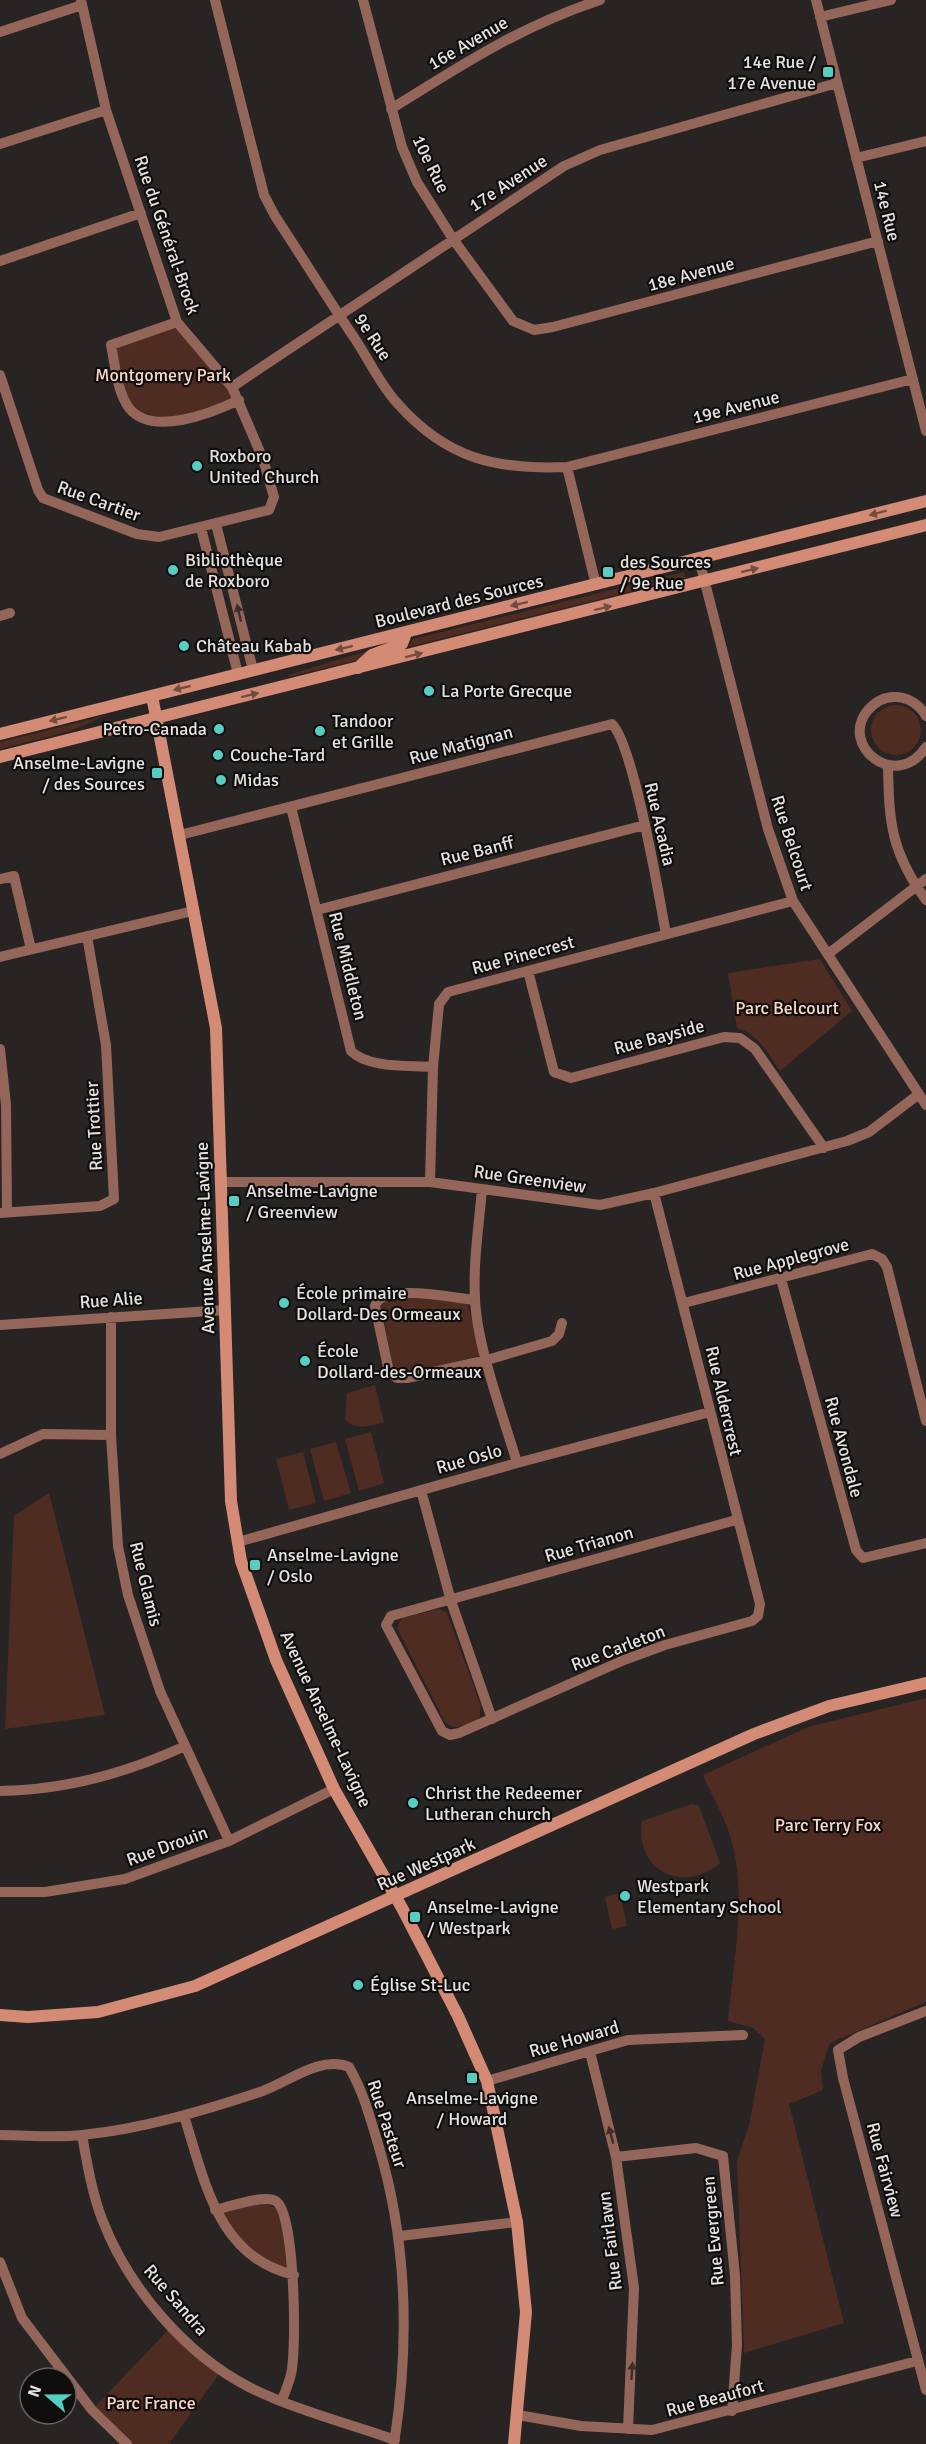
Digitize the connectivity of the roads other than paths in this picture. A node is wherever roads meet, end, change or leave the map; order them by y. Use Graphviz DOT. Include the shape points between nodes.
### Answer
graph roads {
  1 [pos="215,0"];
  2 [pos="363,0"];
  3 [pos="600,0"];
  4 [pos="816,0"];
  5 [pos="891,0"];
  6 [pos="82,2"];
  7 [pos="820,17"];
  8 [pos="0,32"];
  9 [pos="837,83"];
  10 [pos="391,109"];
  11 [pos="106,110"];
  12 [pos="926,141"];
  13 [pos="0,144"];
  14 [pos="856,159"];
  15 [pos="141,213"];
  16 [pos="453,239"];
  17 [pos="878,241"];
  18 [pos="0,261"];
  19 [pos="341,317"];
  20 [pos="513,321"];
  21 [pos="177,322"];
  22 [pos="0,375"];
  23 [pos="913,379"];
  24 [pos="232,387"];
  25 [pos="238,400"];
  26 [pos="926,431"];
  27 [pos="567,467"];
  28 [pos="926,501"];
  29 [pos="216,524"];
  30 [pos="926,525"];
  31 [pos="201,528"];
  32 [pos="699,559"];
  33 [pos="704,582"];
  34 [pos="596,585"];
  35 [pos="406,633"];
  36 [pos="357,669"];
  37 [pos="254,670"];
  38 [pos="238,674"];
  39 [pos="152,696"];
  40 [pos="926,716"];
  41 [pos="157,719"];
  42 [pos="612,724"];
  43 [pos="0,734"];
  44 [pos="926,747"];
  45 [pos="0,757"];
  46 [pos="888,766"];
  47 [pos="291,807"];
  48 [pos="645,825"];
  49 [pos="180,835"];
  50 [pos="0,879"];
  51 [pos="926,879"];
  52 [pos="916,886"];
  53 [pos="926,900"];
  54 [pos="793,901"];
  55 [pos="317,910"];
  56 [pos="193,911"];
  57 [pos="666,934"];
  58 [pos="87,936"];
  59 [pos="31,950"];
  60 [pos="828,954"];
  61 [pos="0,957"];
  62 [pos="528,971"];
  63 [pos="0,1049"];
  64 [pos="433,1067"];
  65 [pos="919,1094"];
  66 [pos="926,1105"];
  67 [pos="3,1106"];
  68 [pos="824,1148"];
  69 [pos="222,1182"];
  70 [pos="430,1182"];
  71 [pos="482,1189"];
  72 [pos="654,1193"];
  73 [pos="3,1212"];
  74 [pos="781,1279"];
  75 [pos="475,1300"];
  76 [pos="684,1303"];
  77 [pos="225,1310"];
  78 [pos="111,1317"];
  79 [pos="562,1323"];
  80 [pos="0,1324"];
  81 [pos="487,1360"];
  82 [pos="710,1412"];
  83 [pos="926,1421"];
  84 [pos="111,1435"];
  85 [pos="0,1454"];
  86 [pos="517,1463"];
  87 [pos="421,1490"];
  88 [pos="736,1520"];
  89 [pos="237,1542"];
  90 [pos="926,1543"];
  91 [pos="451,1601"];
  92 [pos="758,1616"];
  93 [pos="926,1683"];
  94 [pos="492,1719"];
  95 [pos="185,1746"];
  96 [pos="334,1789"];
  97 [pos="0,1791"];
  98 [pos="229,1841"];
  99 [pos="0,1892"];
  100 [pos="396,1897"];
  101 [pos="925,2014"];
  102 [pos="0,2015"];
  103 [pos="743,2035"];
  104 [pos="590,2052"];
  105 [pos="487,2081"];
  106 [pos="183,2116"];
  107 [pos="0,2135"];
  108 [pos="82,2135"];
  109 [pos="616,2157"];
  110 [pos="214,2210"];
  111 [pos="517,2222"];
  112 [pos="400,2236"];
  113 [pos="0,2262"];
  114 [pos="294,2275"];
  115 [pos="917,2361"];
  116 [pos="926,2390"];
  117 [pos="282,2400"];
  118 [pos="732,2411"];
  119 [pos="519,2415"];
  120 [pos="628,2429"];
  121 [pos="394,2442"];
  122 [pos="122,2443"];
  123 [pos="514,2444"];
  1 -- 19 [label="street, 9e Rue" via="264,195"];
  2 -- 10 [label="street, 10e Rue"];
  3 -- 10 [label="street, 16e Avenue" via="531,25"];
  4 -- 7 [label="street, 14e Rue"];
  5 -- 7 [label="street"];
  6 -- 8 [label="street"];
  6 -- 11 [label="street, Rue du Général-Brock"];
  7 -- 9 [label="street, 14e Rue"];
  9 -- 14 [label="street, 14e Rue"];
  9 -- 16 [label="street, 17e Avenue" via="600,150 564,166"];
  10 -- 16 [label="street, 10e Rue" via="417,182"];
  11 -- 13 [label="street"];
  11 -- 15 [label="street, Rue du Général-Brock"];
  12 -- 14 [label="street"];
  14 -- 17 [label="street, 14e Rue"];
  15 -- 18 [label="street"];
  15 -- 21 [label="street, Rue du Général-Brock"];
  16 -- 19 [label="street, 17e Avenue"];
  16 -- 20 [label="street, 10e Rue"];
  17 -- 20 [label="street, 18e Avenue" via="553,327 534,330"];
  17 -- 23 [label="street, 14e Rue"];
  19 -- 24 [label="street, 17e Avenue"];
  19 -- 27 [label="street, 9e Rue" via="397,404 459,452 524,469"];
  21 -- 24 [label="street, Rue du Général-Brock"];
  21 -- 25 [label="street" via="111,345 121,389 130,408 147,421 158,423"];
  22 -- 31 [label="street, Rue Cartier" via="43,498 137,534 159,537"];
  23 -- 26 [label="street, 14e Rue"];
  23 -- 27 [label="street, 19e Avenue"];
  24 -- 25 [label="street, Rue du Général-Brock"];
  25 -- 29 [label="street, Rue du Général-Brock" via="274,497 269,510"];
  27 -- 34 [label="street"];
  28 -- 32 [label="street, Boulevard des Sources, one-way"];
  29 -- 31 [label="street, Rue Cartier"];
  37 -- 29 [label="street, one-way"];
  33 -- 30 [label="street, one-way"];
  31 -- 38 [label="street"];
  32 -- 33 [label="street, Rue Belcourt"];
  32 -- 34 [label="street, Boulevard des Sources"];
  36 -- 33 [label="street, one-way"];
  33 -- 54 [label="street, Rue Belcourt" via="768,829"];
  34 -- 35 [label="street, Boulevard des Sources, one-way"];
  35 -- 36 [label="street" via="402,644 372,655"];
  35 -- 37 [label="street, Boulevard des Sources, one-way"];
  41 -- 36 [label="street, one-way"];
  37 -- 38 [label="street, Boulevard des Sources"];
  38 -- 39 [label="street, Boulevard des Sources, one-way"];
  39 -- 41 [label="street, Avenue Anselme-Lavigne"];
  39 -- 43 [label="street, Boulevard des Sources, one-way"];
  40 -- 46 [label="street" via="915,703 893,697 882,699 866,713 861,724 863,745 869,755"];
  41 -- 45 [label="street"];
  41 -- 49 [label="street, Avenue Anselme-Lavigne"];
  42 -- 47 [label="street, Rue Matignan"];
  42 -- 48 [label="street, Rue Acadia" via="624,747"];
  44 -- 46 [label="street" via="911,762"];
  46 -- 52 [label="street" via="888,814 897,853"];
  47 -- 49 [label="street, Rue Matignan"];
  47 -- 55 [label="street, Rue Middleton"];
  48 -- 55 [label="street, Rue Banff"];
  48 -- 57 [label="street, Rue Acadia"];
  49 -- 56 [label="street, Avenue Anselme-Lavigne"];
  50 -- 59 [label="street" via="14,876"];
  51 -- 52 [label="street"];
  52 -- 53 [label="street"];
  52 -- 60 [label="street"];
  54 -- 57 [label="street, Rue Pinecrest"];
  54 -- 60 [label="street, Rue Belcourt"];
  55 -- 64 [label="street, Rue Middleton" via="351,1051 369,1062"];
  56 -- 58 [label="street"];
  56 -- 69 [label="street, Avenue Anselme-Lavigne" via="216,1028"];
  57 -- 62 [label="street, Rue Pinecrest"];
  58 -- 59 [label="street"];
  58 -- 73 [label="street, Rue Trottier" via="106,1045 114,1199 100,1206"];
  59 -- 61 [label="street"];
  60 -- 65 [label="street, Rue Belcourt"];
  62 -- 64 [label="street, Rue Pinecrest" via="448,992 439,1004"];
  62 -- 68 [label="street, Rue Bayside" via="554,1072 571,1078 724,1037 740,1038 755,1049"];
  63 -- 67 [label="street"];
  64 -- 70 [label="street, Rue Pinecrest"];
  65 -- 66 [label="street, Rue Belcourt"];
  65 -- 68 [label="street, Rue Greenview" via="869,1132"];
  67 -- 73 [label="street"];
  68 -- 72 [label="street, Rue Greenview"];
  69 -- 70 [label="street, Rue Greenview"];
  69 -- 77 [label="street, Avenue Anselme-Lavigne"];
  70 -- 71 [label="street, Rue Greenview"];
  71 -- 72 [label="street, Rue Greenview" via="600,1205"];
  71 -- 75 [label="street"];
  72 -- 76 [label="street, Rue Aldercrest"];
  74 -- 76 [label="street, Rue Applegrove"];
  74 -- 83 [label="street, Rue Applegrove" via="872,1254 882,1259"];
  74 -- 90 [label="street, Rue Avondale" via="856,1550 863,1558 873,1558"];
  75 -- 81 [label="street"];
  75 -- 81 [label="street" via="398,1292 383,1295 375,1306 389,1372 397,1378"];
  76 -- 82 [label="street, Rue Aldercrest"];
  77 -- 78 [label="street, Rue Alie"];
  77 -- 89 [label="street, Avenue Anselme-Lavigne" via="231,1501"];
  78 -- 80 [label="street, Rue Alie"];
  78 -- 84 [label="street, Rue Glamis"];
  79 -- 81 [label="street" via="552,1341"];
  81 -- 86 [label="street"];
  82 -- 86 [label="street, Rue Oslo"];
  82 -- 88 [label="street, Rue Aldercrest"];
  84 -- 85 [label="street" via="43,1434"];
  84 -- 95 [label="street, Rue Glamis" via="117,1546 128,1595 160,1691"];
  86 -- 87 [label="street, Rue Oslo"];
  87 -- 89 [label="street, Rue Oslo"];
  87 -- 91 [label="street"];
  88 -- 91 [label="street, Rue Trianon"];
  88 -- 92 [label="street, Rue Aldercrest" via="760,1604"];
  89 -- 96 [label="street, Avenue Anselme-Lavigne" via="276,1660"];
  91 -- 94 [label="street"];
  91 -- 94 [label="street, Rue Carleton" via="391,1616 386,1625 442,1731 450,1735 459,1733"];
  92 -- 94 [label="street, Rue Carleton" via="624,1660"];
  93 -- 100 [label="street, Rue Westpark" via="829,1706 753,1734"];
  95 -- 97 [label="street" via="124,1772 45,1789"];
  95 -- 98 [label="street, Rue Glamis"];
  96 -- 98 [label="street, Rue Drouin"];
  96 -- 100 [label="street, Avenue Anselme-Lavigne"];
  98 -- 99 [label="street, Rue Drouin" via="125,1879 45,1892"];
  100 -- 102 [label="street, Rue Westpark" via="195,1986 98,2012"];
  100 -- 105 [label="street, Avenue Anselme-Lavigne"];
  101 -- 115 [label="street, Rue Fairview" via="859,2037 838,2050"];
  103 -- 104 [label="street, Rue Howard" via="628,2040"];
  104 -- 105 [label="street, Rue Howard"];
  109 -- 104 [label="street, Rue Fairlawn, one-way"];
  105 -- 111 [label="street, Avenue Anselme-Lavigne"];
  106 -- 108 [label="street, Rue Pasteur"];
  106 -- 110 [label="street"];
  106 -- 112 [label="street, Rue Pasteur" via="262,2091 327,2062 349,2067 361,2088"];
  107 -- 108 [label="street, Rue Pasteur"];
  108 -- 117 [label="street, Rue Sandra" via="102,2219 129,2272 148,2298 188,2343 222,2370 249,2387"];
  109 -- 118 [label="street, Rue Evergreen" via="696,2148 723,2156 735,2276 737,2344"];
  120 -- 109 [label="street, Rue Fairlawn, one-way" via="634,2288"];
  110 -- 114 [label="street" via="242,2249 274,2270"];
  110 -- 114 [label="street" via="266,2198 277,2202 286,2217"];
  111 -- 112 [label="street"];
  111 -- 119 [label="street, Avenue Anselme-Lavigne" via="526,2312"];
  112 -- 121 [label="street, Rue Pasteur" via="405,2335"];
  113 -- 122 [label="street" via="22,2318"];
  114 -- 117 [label="street" via="292,2373"];
  115 -- 116 [label="street, Rue Fairview"];
  115 -- 118 [label="street, Rue Beaufort"];
  117 -- 121 [label="street, Rue Sandra"];
  118 -- 120 [label="street, Rue Beaufort" via="652,2430"];
  119 -- 120 [label="street, Rue Beaufort"];
  119 -- 123 [label="street, Avenue Anselme-Lavigne"];
}
